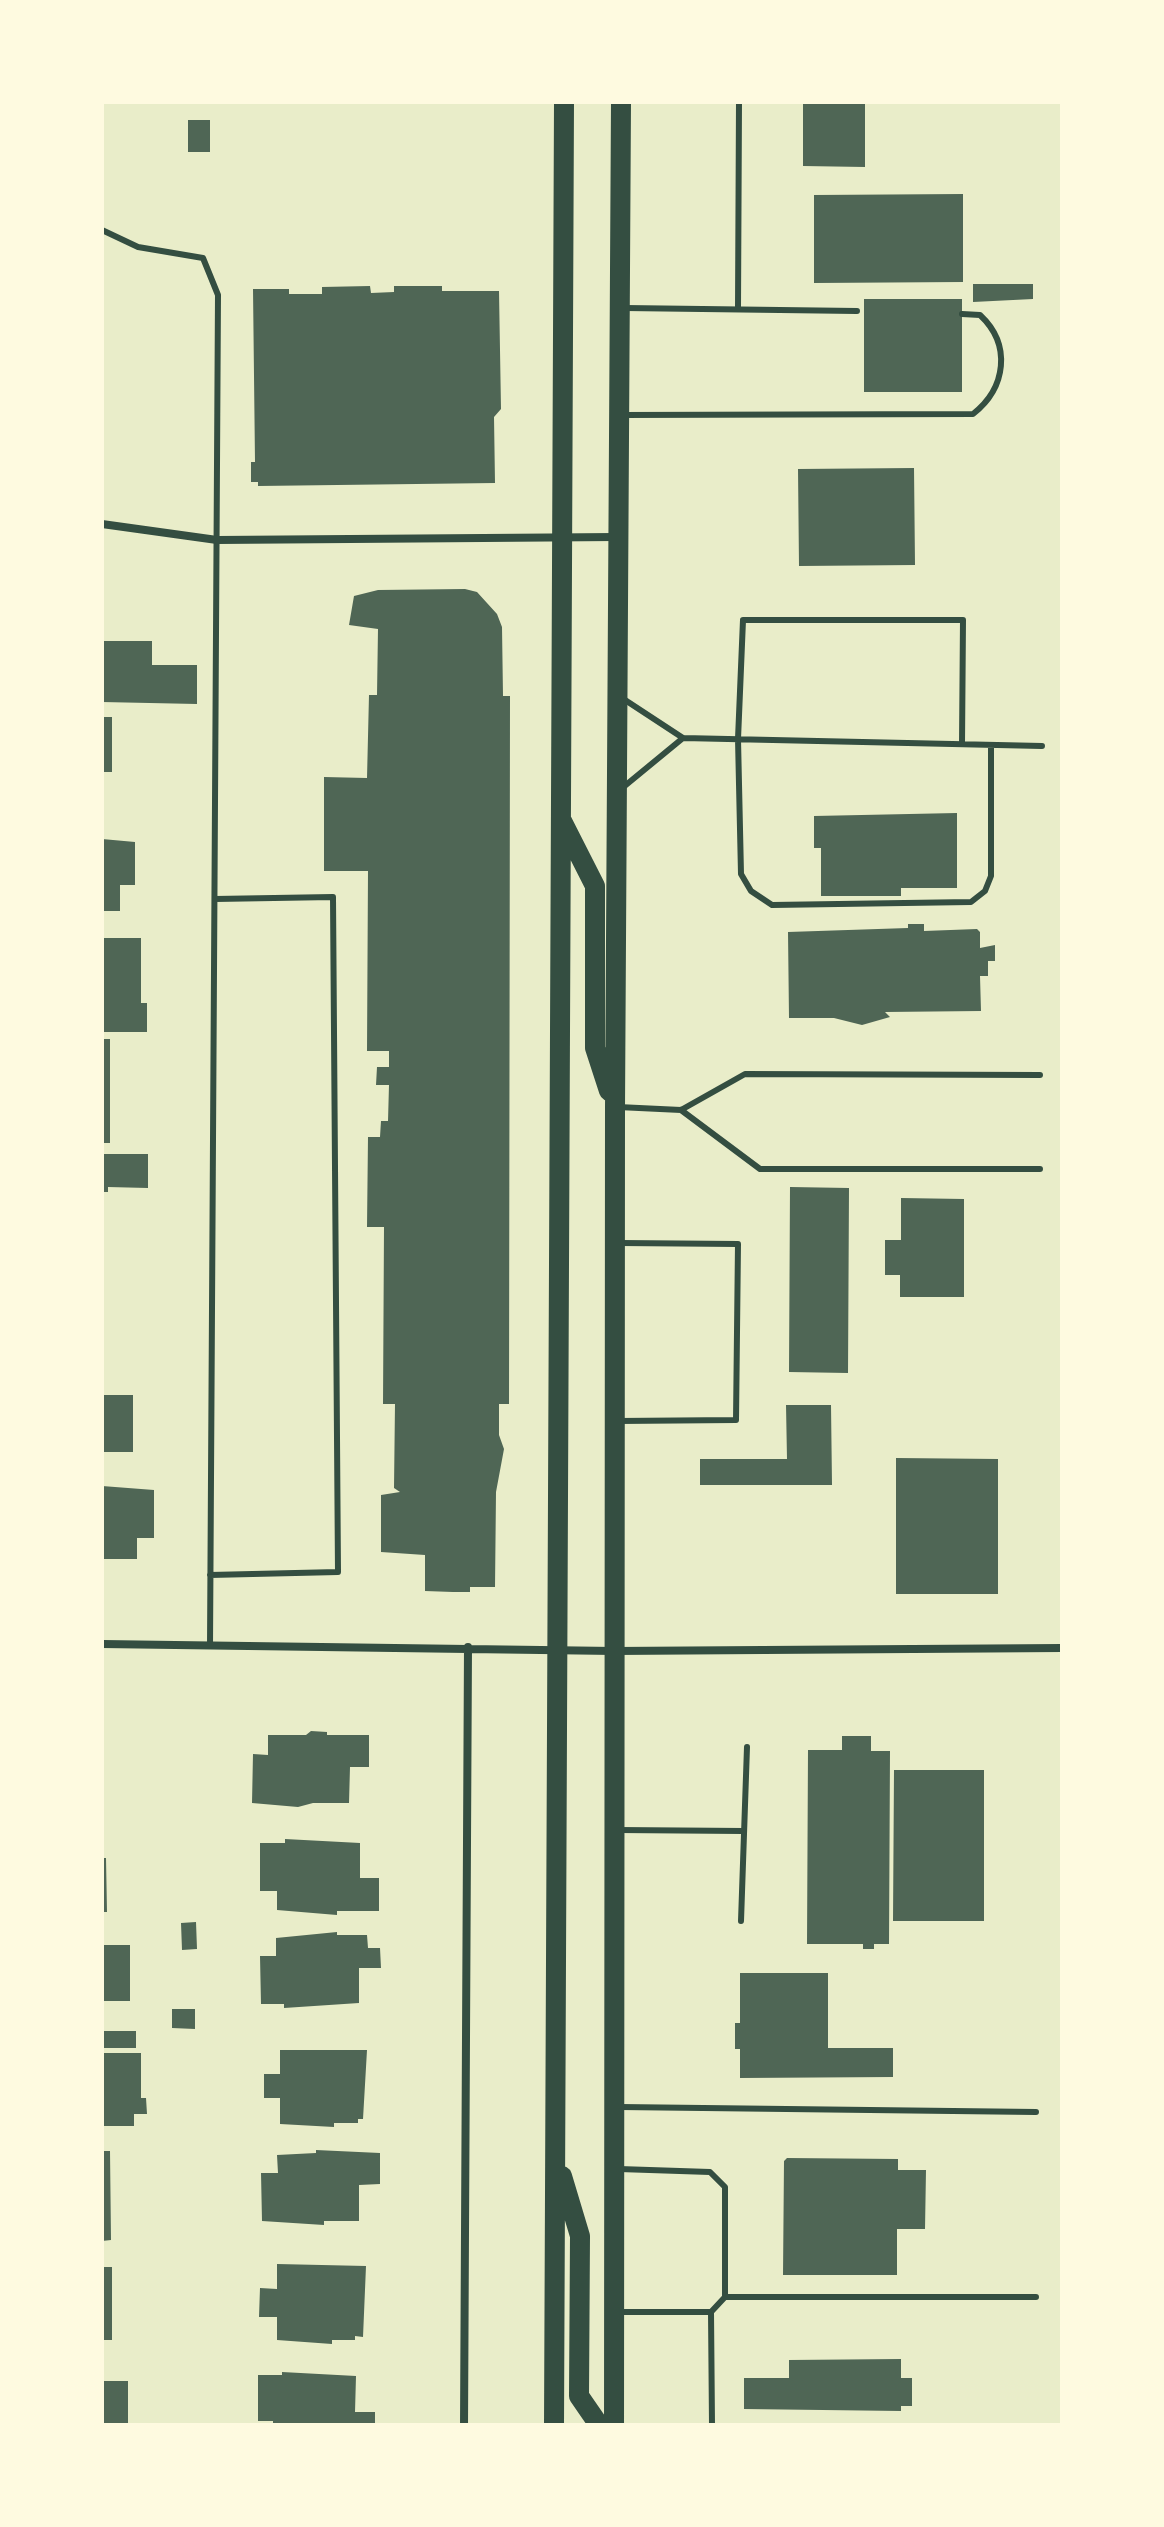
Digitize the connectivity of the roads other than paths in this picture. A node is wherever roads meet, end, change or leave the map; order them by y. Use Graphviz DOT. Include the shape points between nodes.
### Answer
graph roads {
  1 [pos="564,102"];
  2 [pos="621,102"];
  3 [pos="739,102"];
  4 [pos="102,230"];
  5 [pos="619,308"];
  6 [pos="738,308"];
  7 [pos="857,311"];
  8 [pos="962,314"];
  9 [pos="618,415"];
  10 [pos="102,524"];
  11 [pos="562,537"];
  12 [pos="617,537"];
  13 [pos="217,540"];
  14 [pos="617,695"];
  15 [pos="683,738"];
  16 [pos="738,739"];
  17 [pos="962,744"];
  18 [pos="991,745"];
  19 [pos="1042,746"];
  20 [pos="616,793"];
  21 [pos="560,818"];
  22 [pos="215,899"];
  23 [pos="1040,1075"];
  24 [pos="615,1107"];
  25 [pos="681,1110"];
  26 [pos="1040,1169"];
  27 [pos="615,1243"];
  28 [pos="615,1421"];
  29 [pos="210,1575"];
  30 [pos="102,1644"];
  31 [pos="210,1644"];
  32 [pos="468,1647"];
  33 [pos="1062,1648"];
  34 [pos="555,1650"];
  35 [pos="614,1651"];
  36 [pos="747,1747"];
  37 [pos="615,1830"];
  38 [pos="743,1831"];
  39 [pos="741,1921"];
  40 [pos="616,2106"];
  41 [pos="1036,2112"];
  42 [pos="555,2153"];
  43 [pos="615,2169"];
  44 [pos="725,2297"];
  45 [pos="1036,2297"];
  46 [pos="615,2312"];
  47 [pos="711,2312"];
  48 [pos="464,2425"];
  49 [pos="554,2425"];
  50 [pos="599,2425"];
  51 [pos="614,2425"];
  52 [pos="712,2425"];
  1 -- 11 [label="main road"];
  2 -- 5 [label="main road"];
  3 -- 6 [label="lane"];
  4 -- 13 [label="lane" via="138,247 203,258 218,295"];
  5 -- 6 [label="lane"];
  5 -- 9 [label="main road"];
  6 -- 7 [label="lane"];
  8 -- 9 [label="lane" via="987,321 1000,351 999,379 991,399 973,414"];
  9 -- 12 [label="main road"];
  10 -- 13 [label="street"];
  11 -- 12 [label="street"];
  11 -- 13 [label="street"];
  11 -- 21 [label="main road"];
  12 -- 14 [label="main road"];
  13 -- 22 [label="lane"];
  14 -- 15 [label="lane"];
  14 -- 20 [label="main road"];
  15 -- 16 [label="lane"];
  15 -- 20 [label="lane"];
  16 -- 17 [label="lane"];
  16 -- 17 [label="lane" via="743,620 963,620"];
  16 -- 18 [label="lane" via="741,874 751,891 772,905 971,902 985,891 991,876"];
  17 -- 18 [label="lane"];
  18 -- 19 [label="lane"];
  20 -- 24 [label="main road"];
  21 -- 24 [label="main road" via="595,886 595,1048"];
  21 -- 34 [label="main road"];
  22 -- 29 [label="lane"];
  22 -- 29 [label="lane" via="333,897 338,1572"];
  23 -- 25 [label="lane" via="745,1074"];
  24 -- 25 [label="lane"];
  24 -- 27 [label="main road"];
  25 -- 26 [label="lane" via="760,1169"];
  27 -- 28 [label="main road"];
  27 -- 28 [label="lane" via="738,1244 738,1258 736,1420"];
  28 -- 35 [label="main road"];
  29 -- 31 [label="lane"];
  30 -- 31 [label="street"];
  31 -- 32 [label="street"];
  32 -- 34 [label="street"];
  32 -- 48 [label="street"];
  33 -- 35 [label="street"];
  34 -- 35 [label="street"];
  34 -- 42 [label="main road"];
  35 -- 37 [label="main road"];
  36 -- 38 [label="lane"];
  37 -- 38 [label="lane"];
  37 -- 40 [label="main road"];
  38 -- 39 [label="lane"];
  40 -- 41 [label="lane"];
  40 -- 43 [label="main road"];
  42 -- 49 [label="main road"];
  42 -- 50 [label="main road" via="580,2236 579,2396"];
  43 -- 44 [label="lane" via="710,2172 725,2187"];
  43 -- 46 [label="main road"];
  44 -- 45 [label="lane"];
  44 -- 47 [label="lane"];
  46 -- 47 [label="lane"];
  46 -- 51 [label="main road"];
  47 -- 52 [label="lane"];
}
